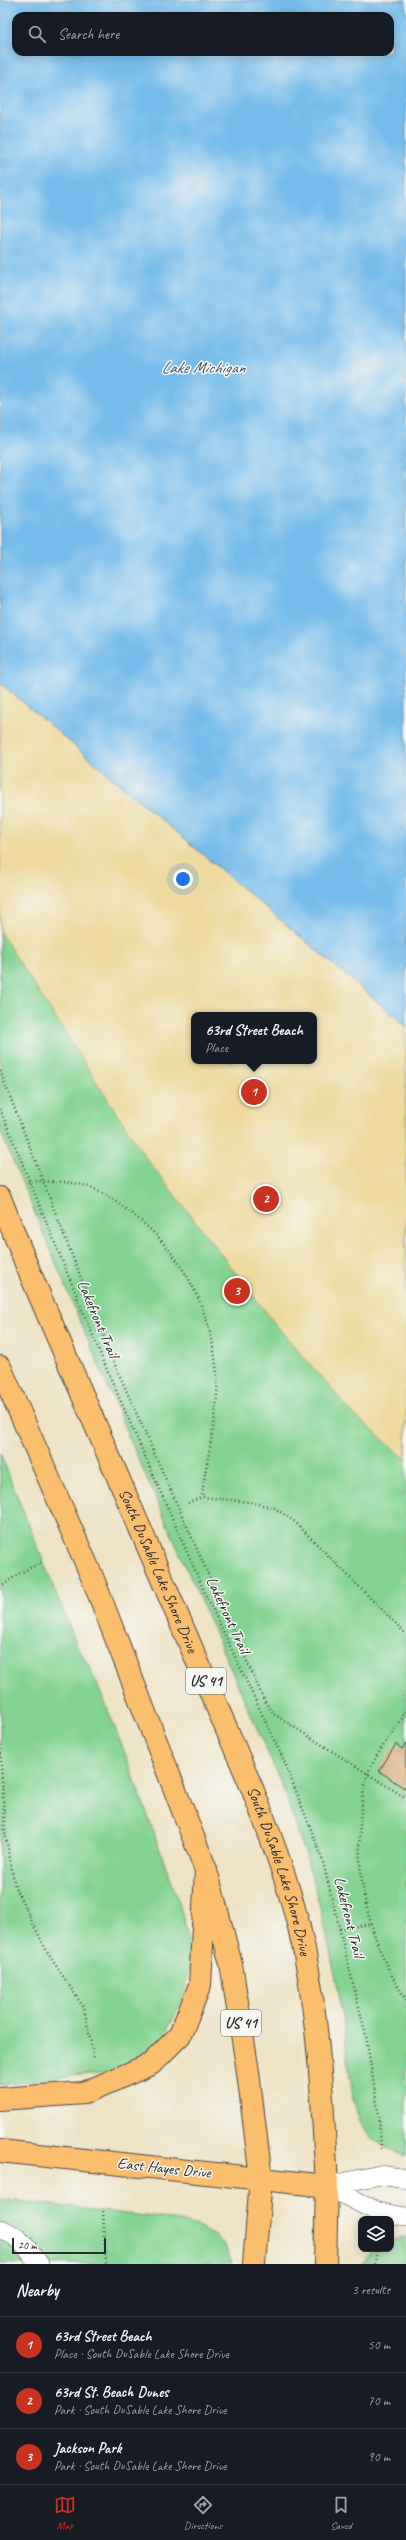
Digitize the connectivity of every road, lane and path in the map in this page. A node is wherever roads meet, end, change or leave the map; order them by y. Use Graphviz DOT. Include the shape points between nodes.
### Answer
graph roads {
  1 [pos="0,1070"];
  2 [pos="0,1109"];
  3 [pos="42,1181"];
  4 [pos="28,1182"];
  5 [pos="0,1198"];
  6 [pos="0,1367"];
  7 [pos="202,1497"];
  8 [pos="188,1503"];
  9 [pos="44,1561"];
  10 [pos="0,1588"];
  11 [pos="406,1634"];
  12 [pos="406,1712"];
  13 [pos="0,1745"];
  14 [pos="368,1774"];
  15 [pos="406,1798"];
  16 [pos="206,1870"];
  17 [pos="370,1924"];
  18 [pos="340,1929"];
  19 [pos="406,2000"];
  20 [pos="95,2066"];
  21 [pos="0,2099"];
  22 [pos="381,2146"];
  23 [pos="0,2151"];
  24 [pos="260,2179"];
  25 [pos="406,2179"];
  26 [pos="327,2186"];
  27 [pos="103,2211"];
  28 [pos="406,2217"];
  29 [pos="0,2229"];
  30 [pos="377,2252"];
  31 [pos="220,2260"];
  32 [pos="39,2264"];
  33 [pos="106,2264"];
  34 [pos="220,2264"];
  35 [pos="254,2264"];
  36 [pos="325,2264"];
  37 [pos="376,2264"];
  1 -- 3 [label="path, Lakefront Trail"];
  2 -- 4 [label="path, Lakefront Trail"];
  3 -- 4 [label="path"];
  3 -- 7 [label="path" via="80,1184 109,1196 149,1226 180,1263 200,1299 214,1348 217,1378 215,1412"];
  3 -- 14 [label="path, Lakefront Trail" via="118,1372 265,1702 275,1715"];
  4 -- 18 [label="path, Lakefront Trail" via="154,1479 285,1763 322,1858"];
  5 -- 26 [label="main road, South DuSable Lake Shore Drive / US 41" via="278,1853 308,1971 321,2076"];
  6 -- 16 [label="main road, US 41" via="93,1579"];
  7 -- 8 [label="path"];
  7 -- 11 [label="path" via="250,1502 275,1508 290,1519"];
  9 -- 10 [label="path" via="18,1574"];
  12 -- 14 [label="path"];
  13 -- 20 [label="path" via="5,1832 15,1887 47,1952 84,2008"];
  14 -- 15 [label="path, Lakefront Trail"];
  14 -- 17 [label="path" via="362,1803 360,1840 365,1901"];
  16 -- 21 [label="main road" via="200,1985 180,2035 150,2064 84,2093"];
  16 -- 24 [label="main road, US 41" via="231,1964 248,2072"];
  17 -- 18 [label="path"];
  17 -- 19 [label="path" via="388,1971"];
  18 -- 22 [label="path, Lakefront Trail" via="366,2036 379,2116"];
  23 -- 24 [label="main road, East Hayes Drive"];
  24 -- 26 [label="main road, East Hayes Drive"];
  24 -- 35 [label="main road, US 41"];
  25 -- 26 [label="lane, East Hayes Drive" via="380,2175"];
  26 -- 28 [label="lane, East Hayes Drive" via="380,2214"];
  26 -- 36 [label="main road, US 41"];
  27 -- 33 [label="path"];
  29 -- 32 [label="lane" via="23,2242"];
  30 -- 37 [label="path"];
  31 -- 34 [label="path"];
}
